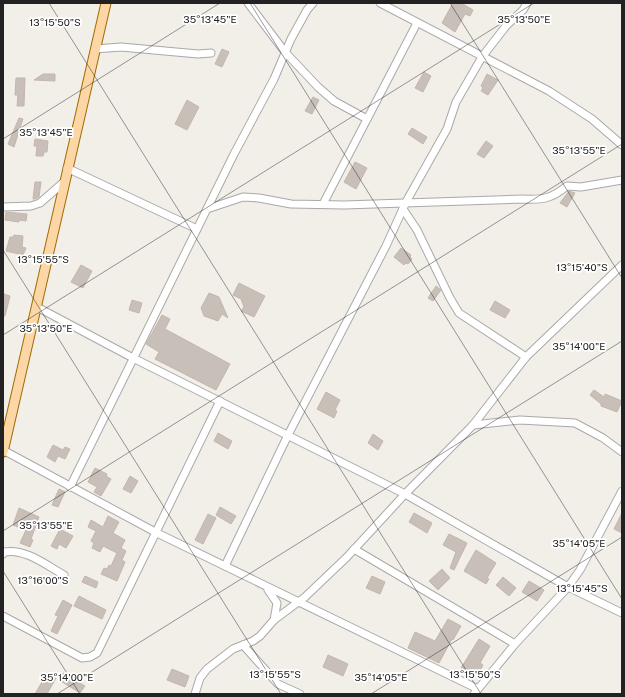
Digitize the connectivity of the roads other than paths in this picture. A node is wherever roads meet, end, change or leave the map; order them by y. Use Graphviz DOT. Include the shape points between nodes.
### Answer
graph roads {
  1 [pos="106,3"];
  2 [pos="248,3"];
  3 [pos="313,3"];
  4 [pos="380,3"];
  5 [pos="527,3"];
  6 [pos="417,23"];
  7 [pos="96,49"];
  8 [pos="285,52"];
  9 [pos="211,53"];
  10 [pos="482,57"];
  11 [pos="367,119"];
  12 [pos="622,144"];
  13 [pos="68,168"];
  14 [pos="622,180"];
  15 [pos="64,182"];
  16 [pos="323,204"];
  17 [pos="404,206"];
  18 [pos="3,207"];
  19 [pos="207,209"];
  20 [pos="197,229"];
  21 [pos="622,265"];
  22 [pos="37,307"];
  23 [pos="526,357"];
  24 [pos="133,358"];
  25 [pos="220,401"];
  26 [pos="472,425"];
  27 [pos="288,435"];
  28 [pos="3,451"];
  29 [pos="622,452"];
  30 [pos="70,487"];
  31 [pos="622,491"];
  32 [pos="405,494"];
  33 [pos="156,533"];
  34 [pos="354,549"];
  35 [pos="3,554"];
  36 [pos="225,566"];
  37 [pos="64,575"];
  38 [pos="568,587"];
  39 [pos="266,588"];
  40 [pos="298,602"];
  41 [pos="622,613"];
  42 [pos="3,616"];
  43 [pos="274,620"];
  44 [pos="515,644"];
  45 [pos="243,646"];
  46 [pos="476,691"];
  47 [pos="195,694"];
  48 [pos="300,694"];
  1 -- 7 [label="main road"];
  2 -- 8 [label="street"];
  3 -- 8 [label="street" via="300,21"];
  4 -- 6 [label="street"];
  5 -- 10 [label="street"];
  6 -- 10 [label="street"];
  6 -- 11 [label="street"];
  7 -- 9 [label="street" via="121,47"];
  7 -- 13 [label="main road"];
  8 -- 11 [label="street" via="334,101"];
  8 -- 19 [label="street" via="274,79"];
  10 -- 12 [label="street" via="549,91 592,119"];
  10 -- 17 [label="street" via="456,102 447,129"];
  11 -- 16 [label="street"];
  13 -- 15 [label="main road"];
  13 -- 20 [label="street"];
  14 -- 17 [label="street" via="581,187 567,186 558,194 544,200"];
  15 -- 18 [label="street" via="40,203 31,206"];
  15 -- 22 [label="main road"];
  16 -- 17 [label="street"];
  16 -- 19 [label="street" via="291,204 243,197"];
  17 -- 23 [label="street" via="459,313"];
  17 -- 27 [label="street" via="386,246"];
  19 -- 20 [label="street"];
  20 -- 24 [label="street"];
  21 -- 23 [label="street"];
  22 -- 24 [label="street"];
  22 -- 28 [label="main road"];
  23 -- 26 [label="street"];
  24 -- 25 [label="street"];
  24 -- 30 [label="street"];
  25 -- 27 [label="street"];
  25 -- 33 [label="street"];
  26 -- 29 [label="street" via="520,420 576,423"];
  26 -- 32 [label="street"];
  27 -- 32 [label="street"];
  27 -- 36 [label="street"];
  28 -- 30 [label="street"];
  30 -- 33 [label="street"];
  31 -- 38 [label="street" via="580,570"];
  32 -- 34 [label="street"];
  32 -- 38 [label="street"];
  33 -- 36 [label="street"];
  33 -- 42 [label="street" via="97,653 90,657 82,658"];
  34 -- 40 [label="street"];
  34 -- 44 [label="street"];
  35 -- 37 [label="street" via="15,550"];
  36 -- 39 [label="street"];
  38 -- 41 [label="street"];
  38 -- 44 [label="street"];
  39 -- 40 [label="street"];
  39 -- 43 [label="street" via="274,595 277,603"];
  40 -- 43 [label="street"];
  40 -- 46 [label="street"];
  43 -- 45 [label="street" via="260,636"];
  44 -- 46 [label="street"];
  45 -- 47 [label="street" via="233,649 207,670 200,678"];
  45 -- 48 [label="street" via="278,684"];
}
